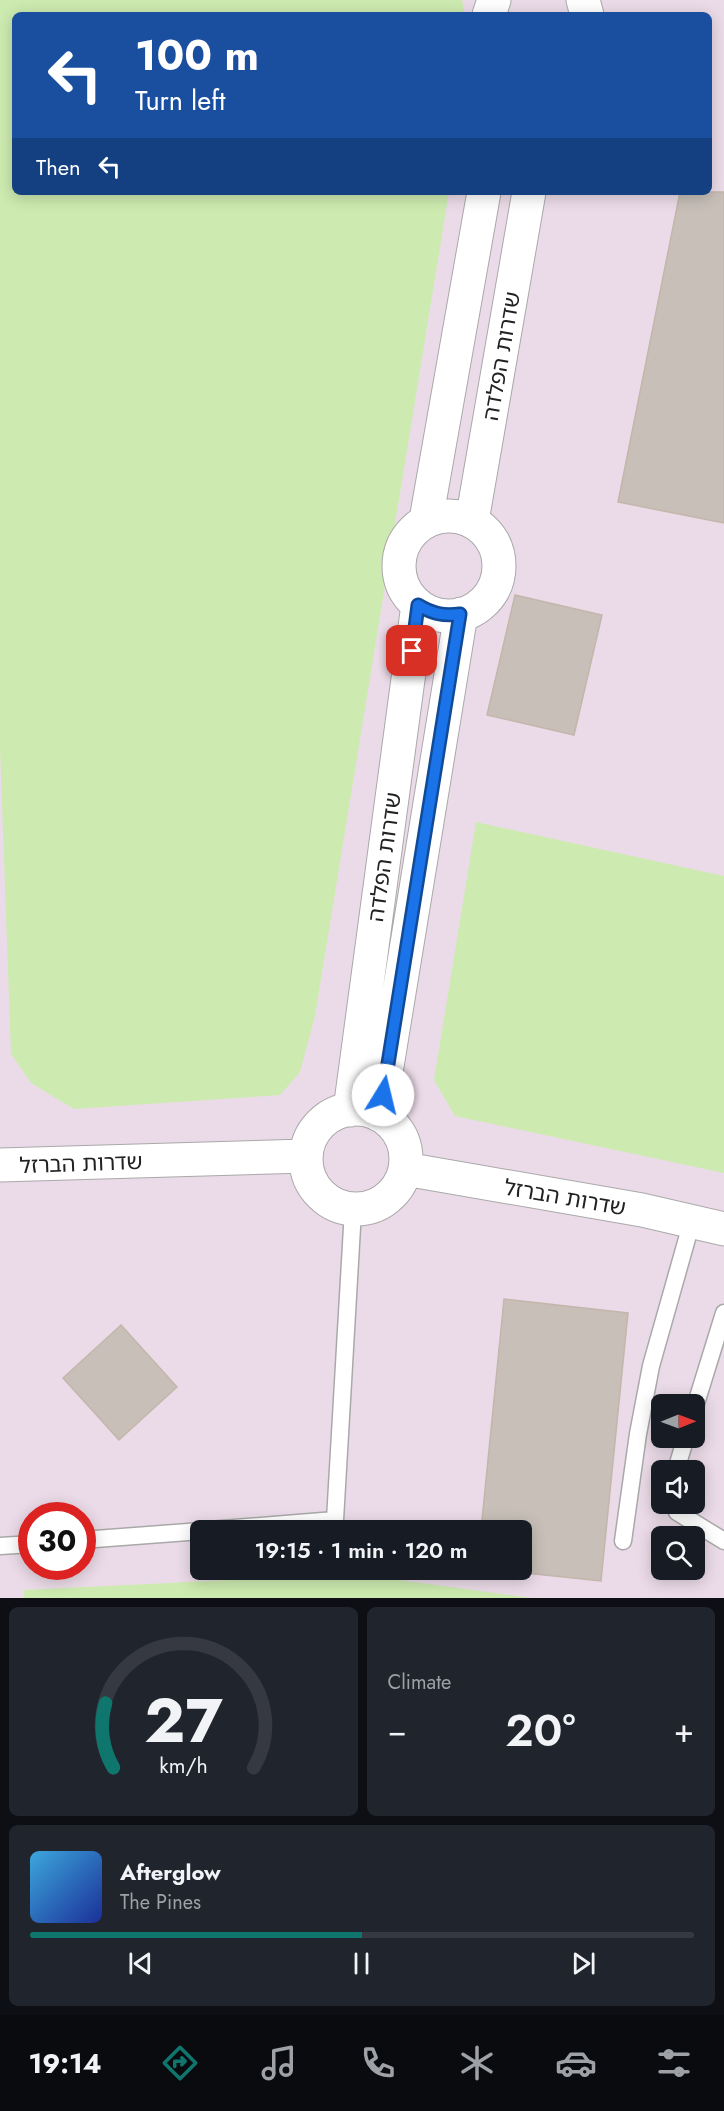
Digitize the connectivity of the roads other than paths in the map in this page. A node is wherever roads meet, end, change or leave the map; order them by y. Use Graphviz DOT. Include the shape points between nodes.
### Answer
graph roads {
  1 [pos="483,195"];
  2 [pos="528,195"];
  3 [pos="426,520"];
  4 [pos="472,521"];
  5 [pos="418,605"];
  6 [pos="460,614"];
  7 [pos="365,1112"];
  8 [pos="306,1155"];
  9 [pos="0,1165"];
  10 [pos="405,1169"];
  11 [pos="353,1210"];
  12 [pos="692,1221"];
  13 [pos="724,1229"];
  14 [pos="724,1313"];
  15 [pos="699,1394"];
  16 [pos="680,1514"];
  17 [pos="335,1520"];
  18 [pos="190,1532"];
  19 [pos="96,1539"];
  20 [pos="623,1541"];
  21 [pos="724,1541"];
  22 [pos="18,1545"];
  23 [pos="0,1546"];
  1 -- 3 [label="street, שדרות הפלדה"];
  2 -- 4 [label="street, שדרות הפלדה"];
  3 -- 4 [label="street" via="442,515"];
  3 -- 5 [label="street" via="403,544 399,562 406,592"];
  4 -- 6 [label="street" via="493,542 498,572 486,599 475,609"];
  5 -- 6 [label="street" via="430,613"];
  5 -- 7 [label="street, שדרות הפלדה"];
  6 -- 7 [label="street, שדרות הפלדה"];
  7 -- 8 [label="street" via="334,1114 320,1125"];
  7 -- 10 [label="street" via="392,1124 402,1137"];
  8 -- 9 [label="street, שדרות הברזל"];
  8 -- 11 [label="street" via="307,1171 324,1198"];
  10 -- 11 [label="street" via="392,1195 368,1209"];
  10 -- 12 [label="street, שדרות הברזל"];
  11 -- 17 [label="lane"];
  12 -- 13 [label="street, שדרות הברזל"];
  12 -- 20 [label="lane" via="651,1366"];
  14 -- 15 [label="lane"];
  16 -- 21 [label="lane"];
  18 -- 19 [label="lane"];
  22 -- 23 [label="lane"];
}
